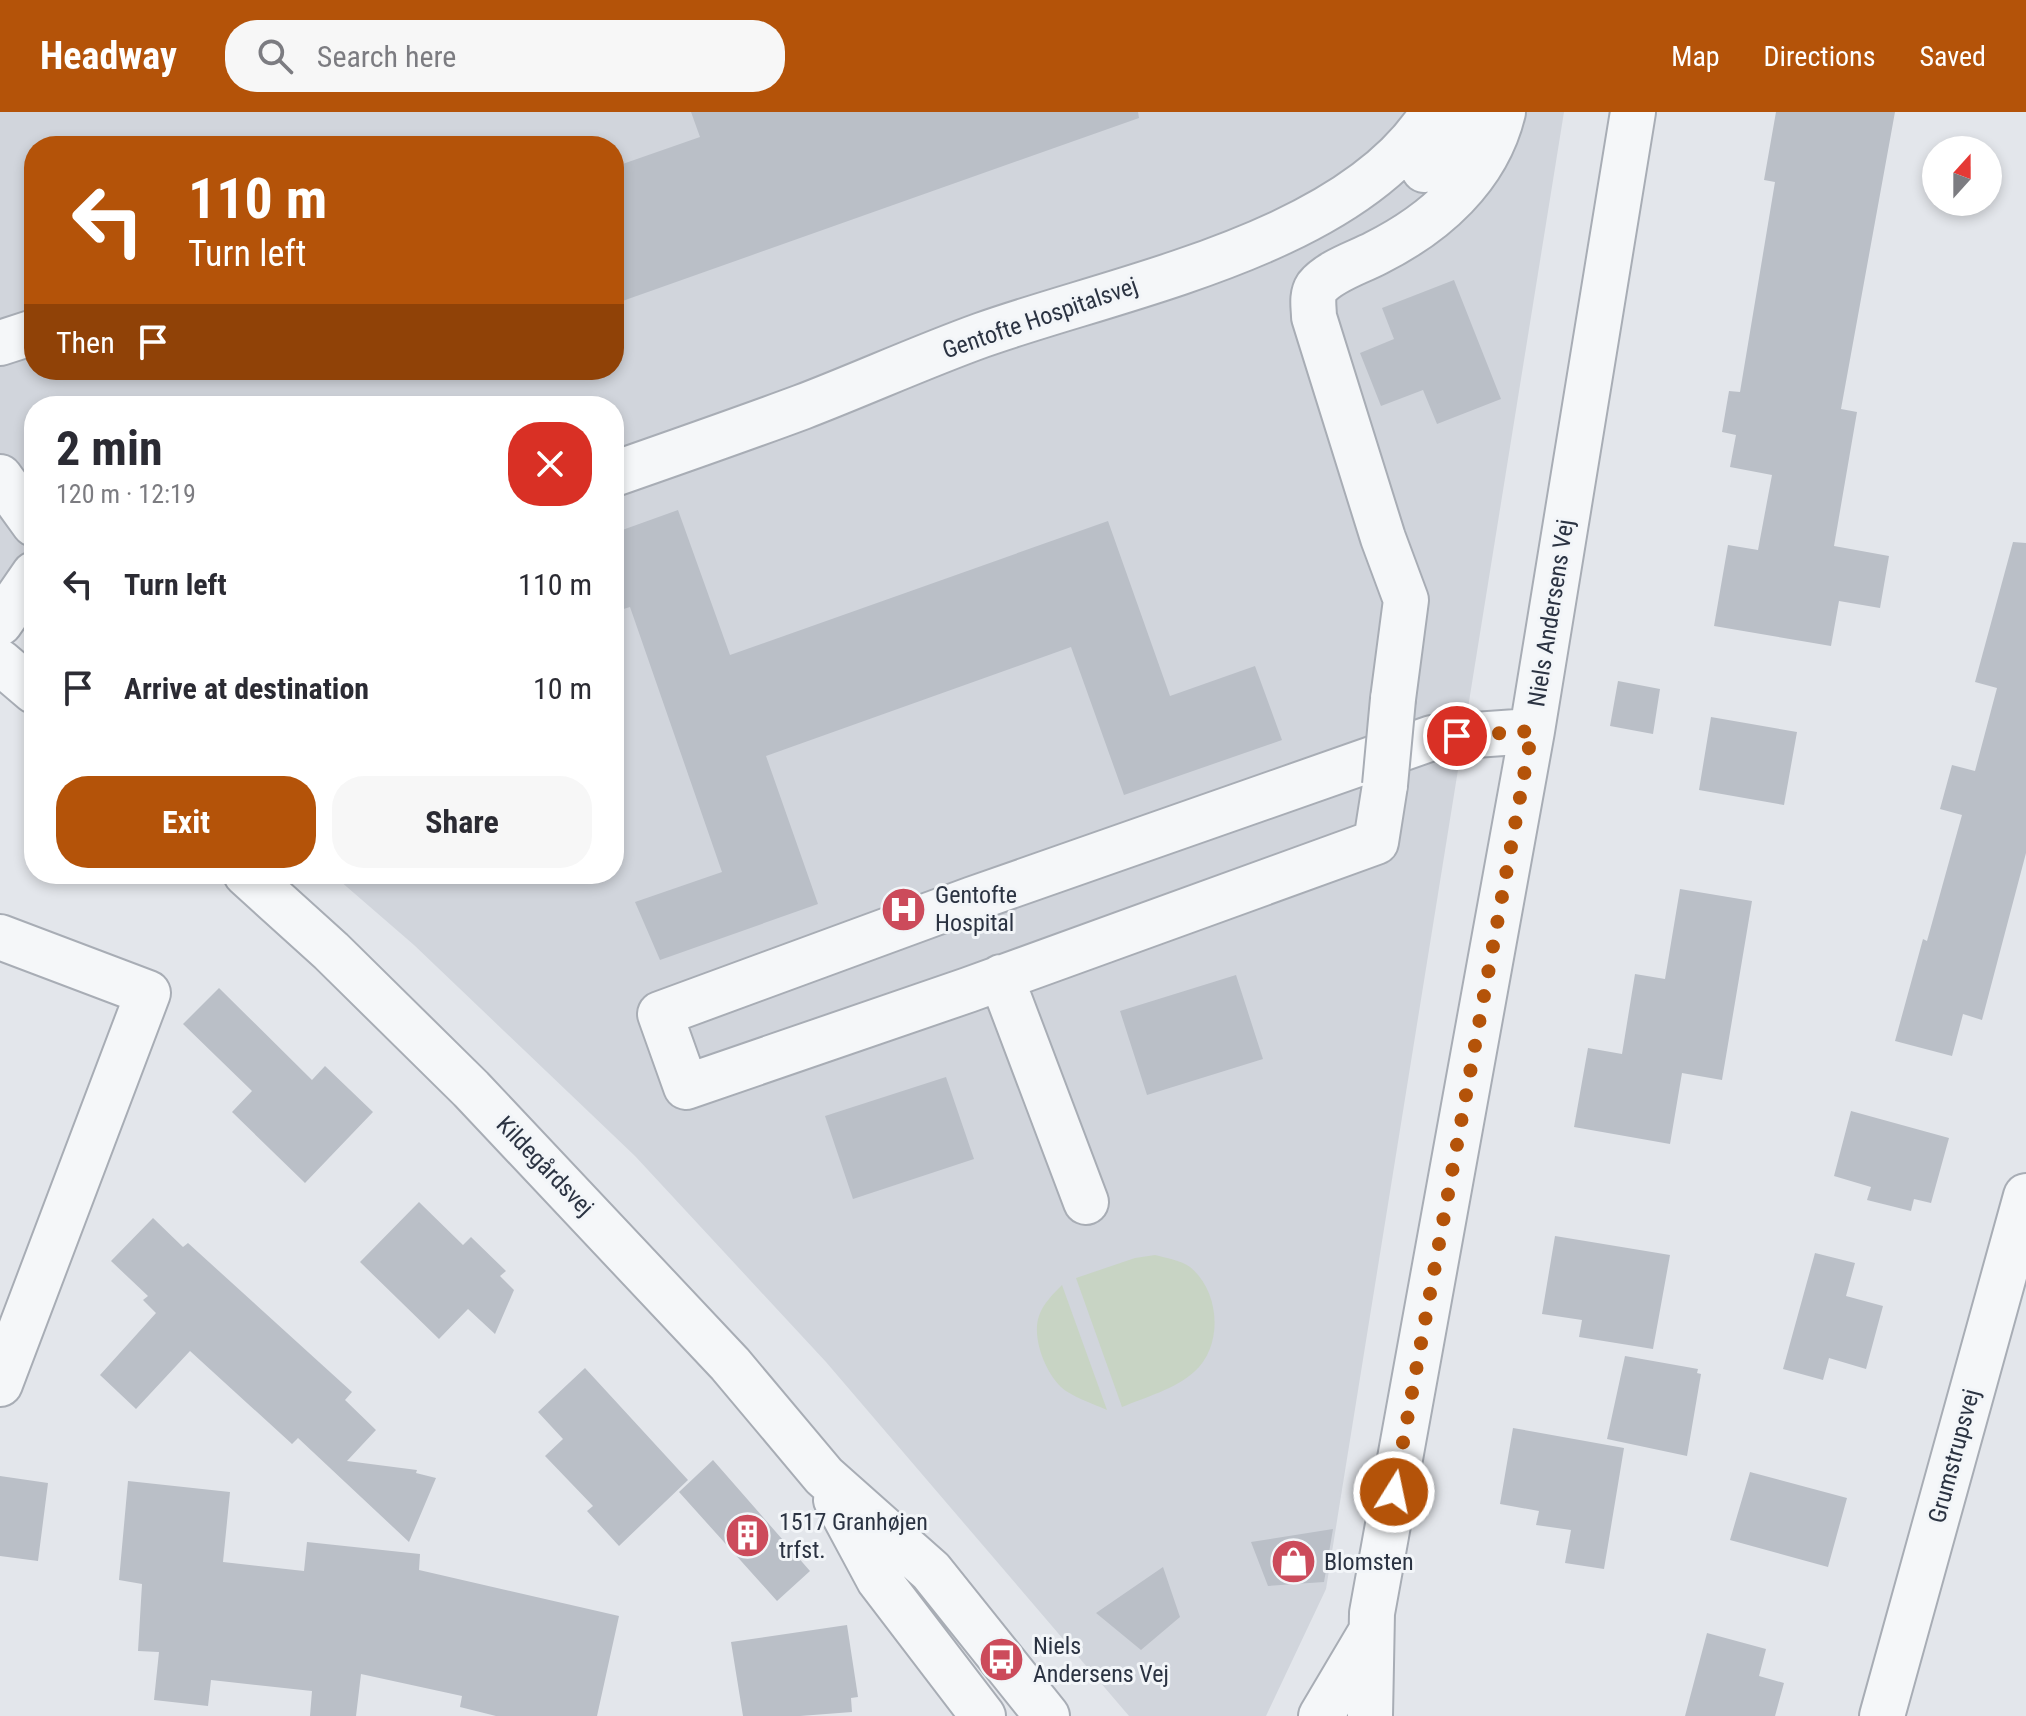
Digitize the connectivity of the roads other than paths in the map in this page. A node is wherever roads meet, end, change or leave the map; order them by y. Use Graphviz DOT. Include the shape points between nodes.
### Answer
graph roads {
  1 [pos="1433,112"];
  2 [pos="1468,112"];
  3 [pos="1503,112"];
  4 [pos="1633,112"];
  5 [pos="1216,261"];
  6 [pos="24,335"];
  7 [pos="0,343"];
  8 [pos="624,470"];
  9 [pos="0,477"];
  10 [pos="24,510"];
  11 [pos="24,588"];
  12 [pos="0,623"];
  13 [pos="1532,731"];
  14 [pos="257,884"];
  15 [pos="0,937"];
  16 [pos="1001,977"];
  17 [pos="2026,1196"];
  18 [pos="1086,1202"];
  19 [pos="0,1384"];
  20 [pos="824,1476"];
  21 [pos="1370,1633"];
  22 [pos="983,1716"];
  23 [pos="1047,1716"];
  24 [pos="1321,1716"];
  25 [pos="1349,1716"];
  26 [pos="1370,1716"];
  27 [pos="1882,1716"];
  1 -- 5 [label="street, Gentofte Hospitalsvej" via="1411,143 1354,192"];
  2 -- 5 [label="street" via="1411,185 1344,232 1272,258"];
  3 -- 16 [label="street, bridge" via="1481,164 1435,217 1411,236 1334,274 1313,298 1314,317 1406,600 1376,842"];
  4 -- 13 [label="street, Niels Andersens Vej"];
  5 -- 8 [label="street, Gentofte Hospitalsvej" via="981,336"];
  6 -- 7 [label="street"];
  9 -- 10 [label="street"];
  11 -- 12 [label="street"];
  13 -- 16 [label="street" via="1432,738 660,1014 686,1087"];
  13 -- 21 [label="street, Niels Andersens Vej"];
  14 -- 20 [label="street, Kildegårdsvej" via="565,1186 730,1364"];
  15 -- 19 [label="street" via="148,993"];
  16 -- 18 [label="street"];
  17 -- 27 [label="street, Grumstrupsvej"];
  20 -- 22 [label="street, Kildegårdsvej" via="879,1580"];
  20 -- 23 [label="street, Kildegårdsvej" via="931,1571"];
  21 -- 24 [label="street"];
  21 -- 25 [label="street, Niels Andersens Vej"];
  21 -- 26 [label="street, Niels Andersens Vej"];
}
